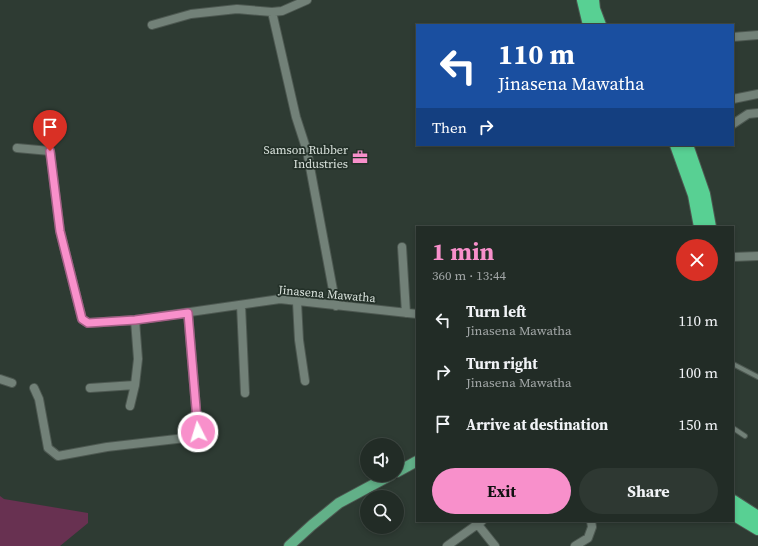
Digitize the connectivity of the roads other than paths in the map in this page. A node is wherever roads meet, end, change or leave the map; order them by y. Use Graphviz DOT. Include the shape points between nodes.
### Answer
graph roads {
  1 [pos="307,0"];
  2 [pos="583,0"];
  3 [pos="593,0"];
  4 [pos="272,12"];
  5 [pos="589,24"];
  6 [pos="600,24"];
  7 [pos="152,25"];
  8 [pos="758,35"];
  9 [pos="734,37"];
  10 [pos="758,94"];
  11 [pos="734,98"];
  12 [pos="758,113"];
  13 [pos="734,123"];
  14 [pos="680,146"];
  15 [pos="680,146"];
  16 [pos="17,148"];
  17 [pos="700,226"];
  18 [pos="710,226"];
  19 [pos="402,247"];
  20 [pos="758,256"];
  21 [pos="734,257"];
  22 [pos="297,302"];
  23 [pos="241,304"];
  24 [pos="336,306"];
  25 [pos="188,313"];
  26 [pos="406,313"];
  27 [pos="416,314"];
  28 [pos="135,320"];
  29 [pos="734,365"];
  30 [pos="758,377"];
  31 [pos="0,379"];
  32 [pos="306,381"];
  33 [pos="12,383"];
  34 [pos="134,385"];
  35 [pos="34,388"];
  36 [pos="90,388"];
  37 [pos="245,393"];
  38 [pos="130,406"];
  39 [pos="734,429"];
  40 [pos="745,436"];
  41 [pos="416,462"];
  42 [pos="404,468"];
  43 [pos="378,482"];
  44 [pos="734,502"];
  45 [pos="734,515"];
  46 [pos="758,517"];
  47 [pos="478,522"];
  48 [pos="592,522"];
  49 [pos="758,529"];
  50 [pos="289,546"];
  51 [pos="447,546"];
  52 [pos="495,546"];
  53 [pos="575,546"];
  1 -- 4 [label="street" via="282,11"];
  2 -- 5 [label="highway"];
  3 -- 6 [label="highway"];
  4 -- 7 [label="street" via="237,9 191,14"];
  4 -- 24 [label="street" via="296,117 307,151"];
  8 -- 9 [label="street"];
  10 -- 11 [label="street"];
  12 -- 13 [label="street" via="748,114"];
  14 -- 17 [label="highway"];
  15 -- 18 [label="highway" via="704,194"];
  16 -- 28 [label="street, Jinasena Mawatha" via="50,151 60,231 82,319 88,323"];
  19 -- 26 [label="street"];
  20 -- 21 [label="street"];
  22 -- 23 [label="street, Jinasena Mawatha" via="280,299"];
  22 -- 24 [label="street, Jinasena Mawatha"];
  22 -- 32 [label="street" via="299,340"];
  23 -- 25 [label="street, Jinasena Mawatha"];
  23 -- 37 [label="street"];
  24 -- 26 [label="street, Jinasena Mawatha"];
  25 -- 28 [label="street, Jinasena Mawatha"];
  25 -- 35 [label="street" via="198,432 194,437 107,446 58,456 48,448 39,399"];
  26 -- 27 [label="street, Jinasena Mawatha"];
  28 -- 34 [label="street" via="138,359"];
  29 -- 30 [label="lane"];
  31 -- 33 [label="street"];
  34 -- 36 [label="street"];
  34 -- 38 [label="street"];
  39 -- 40 [label="lane"];
  41 -- 42 [label="main road"];
  43 -- 50 [label="main road" via="339,503"];
  44 -- 46 [label="highway"];
  45 -- 49 [label="highway"];
  47 -- 51 [label="street"];
  47 -- 52 [label="street"];
  48 -- 53 [label="street" via="588,538"];
}
